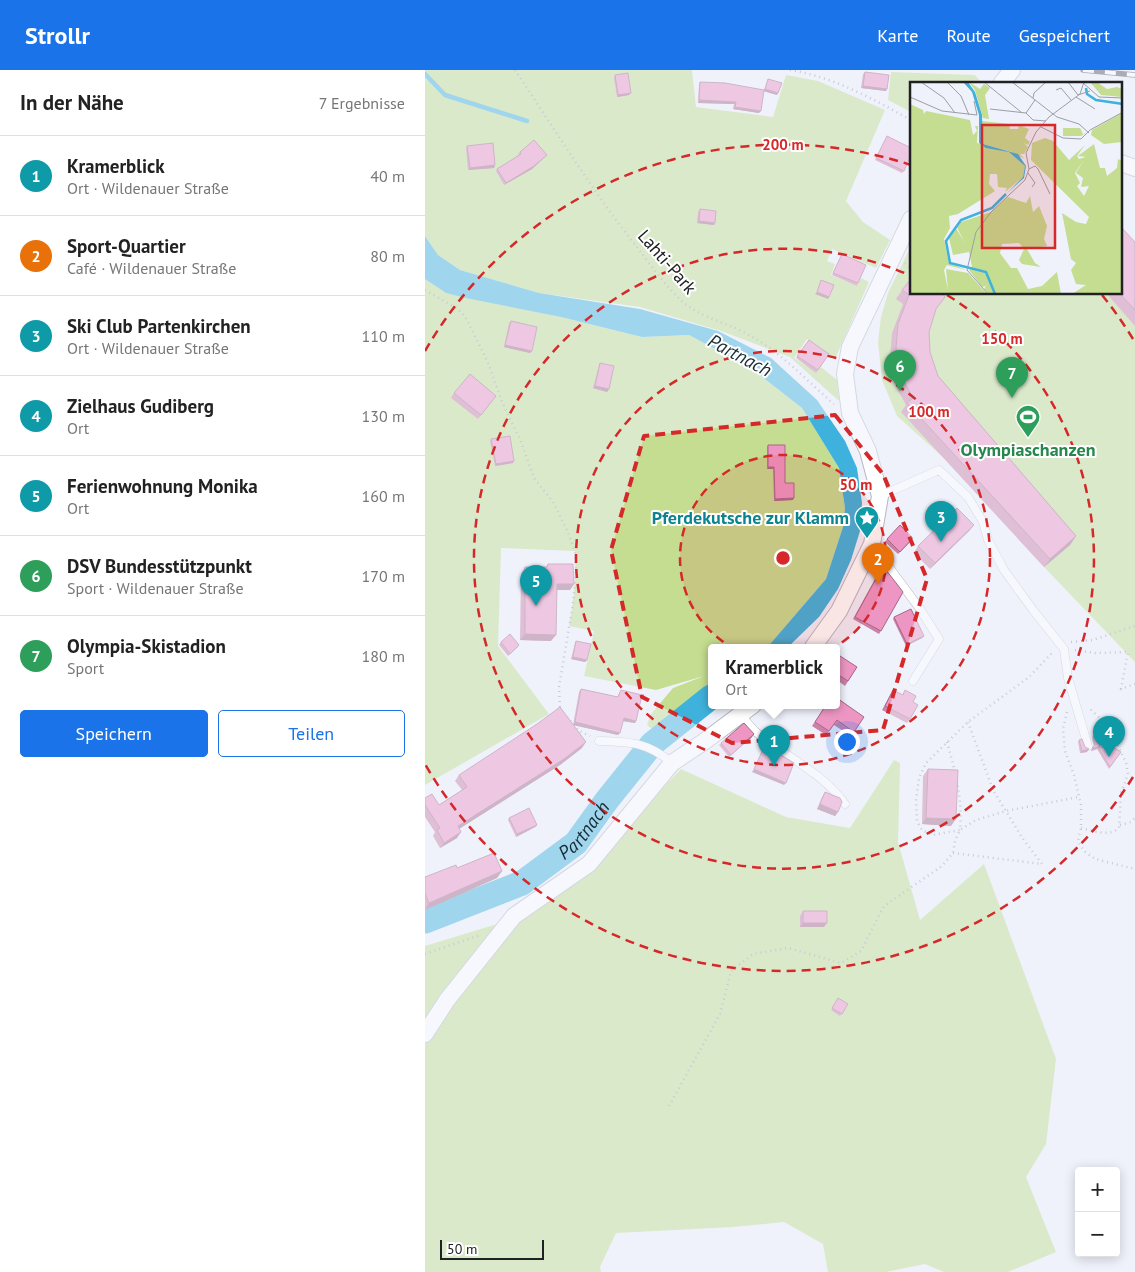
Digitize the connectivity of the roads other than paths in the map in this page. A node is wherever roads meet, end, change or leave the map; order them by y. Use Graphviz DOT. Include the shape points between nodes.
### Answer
graph roads {
  1 [pos="1012,70"];
  2 [pos="1003,82"];
  3 [pos="1123,164"];
  4 [pos="1135,168"];
  5 [pos="910,221"];
  6 [pos="880,496"];
  7 [pos="872,544"];
  8 [pos="815,644"];
  9 [pos="913,681"];
  10 [pos="747,710"];
  11 [pos="599,741"];
  12 [pos="1088,746"];
  13 [pos="672,763"];
  14 [pos="845,804"];
  15 [pos="425,1034"];
  1 -- 2 [label="street"];
  3 -- 4 [label="street"];
  5 -- 6 [label="street" via="850,347 845,374 850,413 868,452"];
  6 -- 7 [label="street"];
  6 -- 12 [label="lane" via="939,470 968,497 1004,570 1062,646"];
  7 -- 8 [label="street" via="839,611"];
  7 -- 9 [label="lane" via="939,639"];
  10 -- 13 [label="street"];
  10 -- 14 [label="lane" via="756,732 836,791"];
  11 -- 13 [label="lane" via="632,742 659,751"];
  13 -- 15 [label="street" via="589,864 515,916 447,1000"];
}
